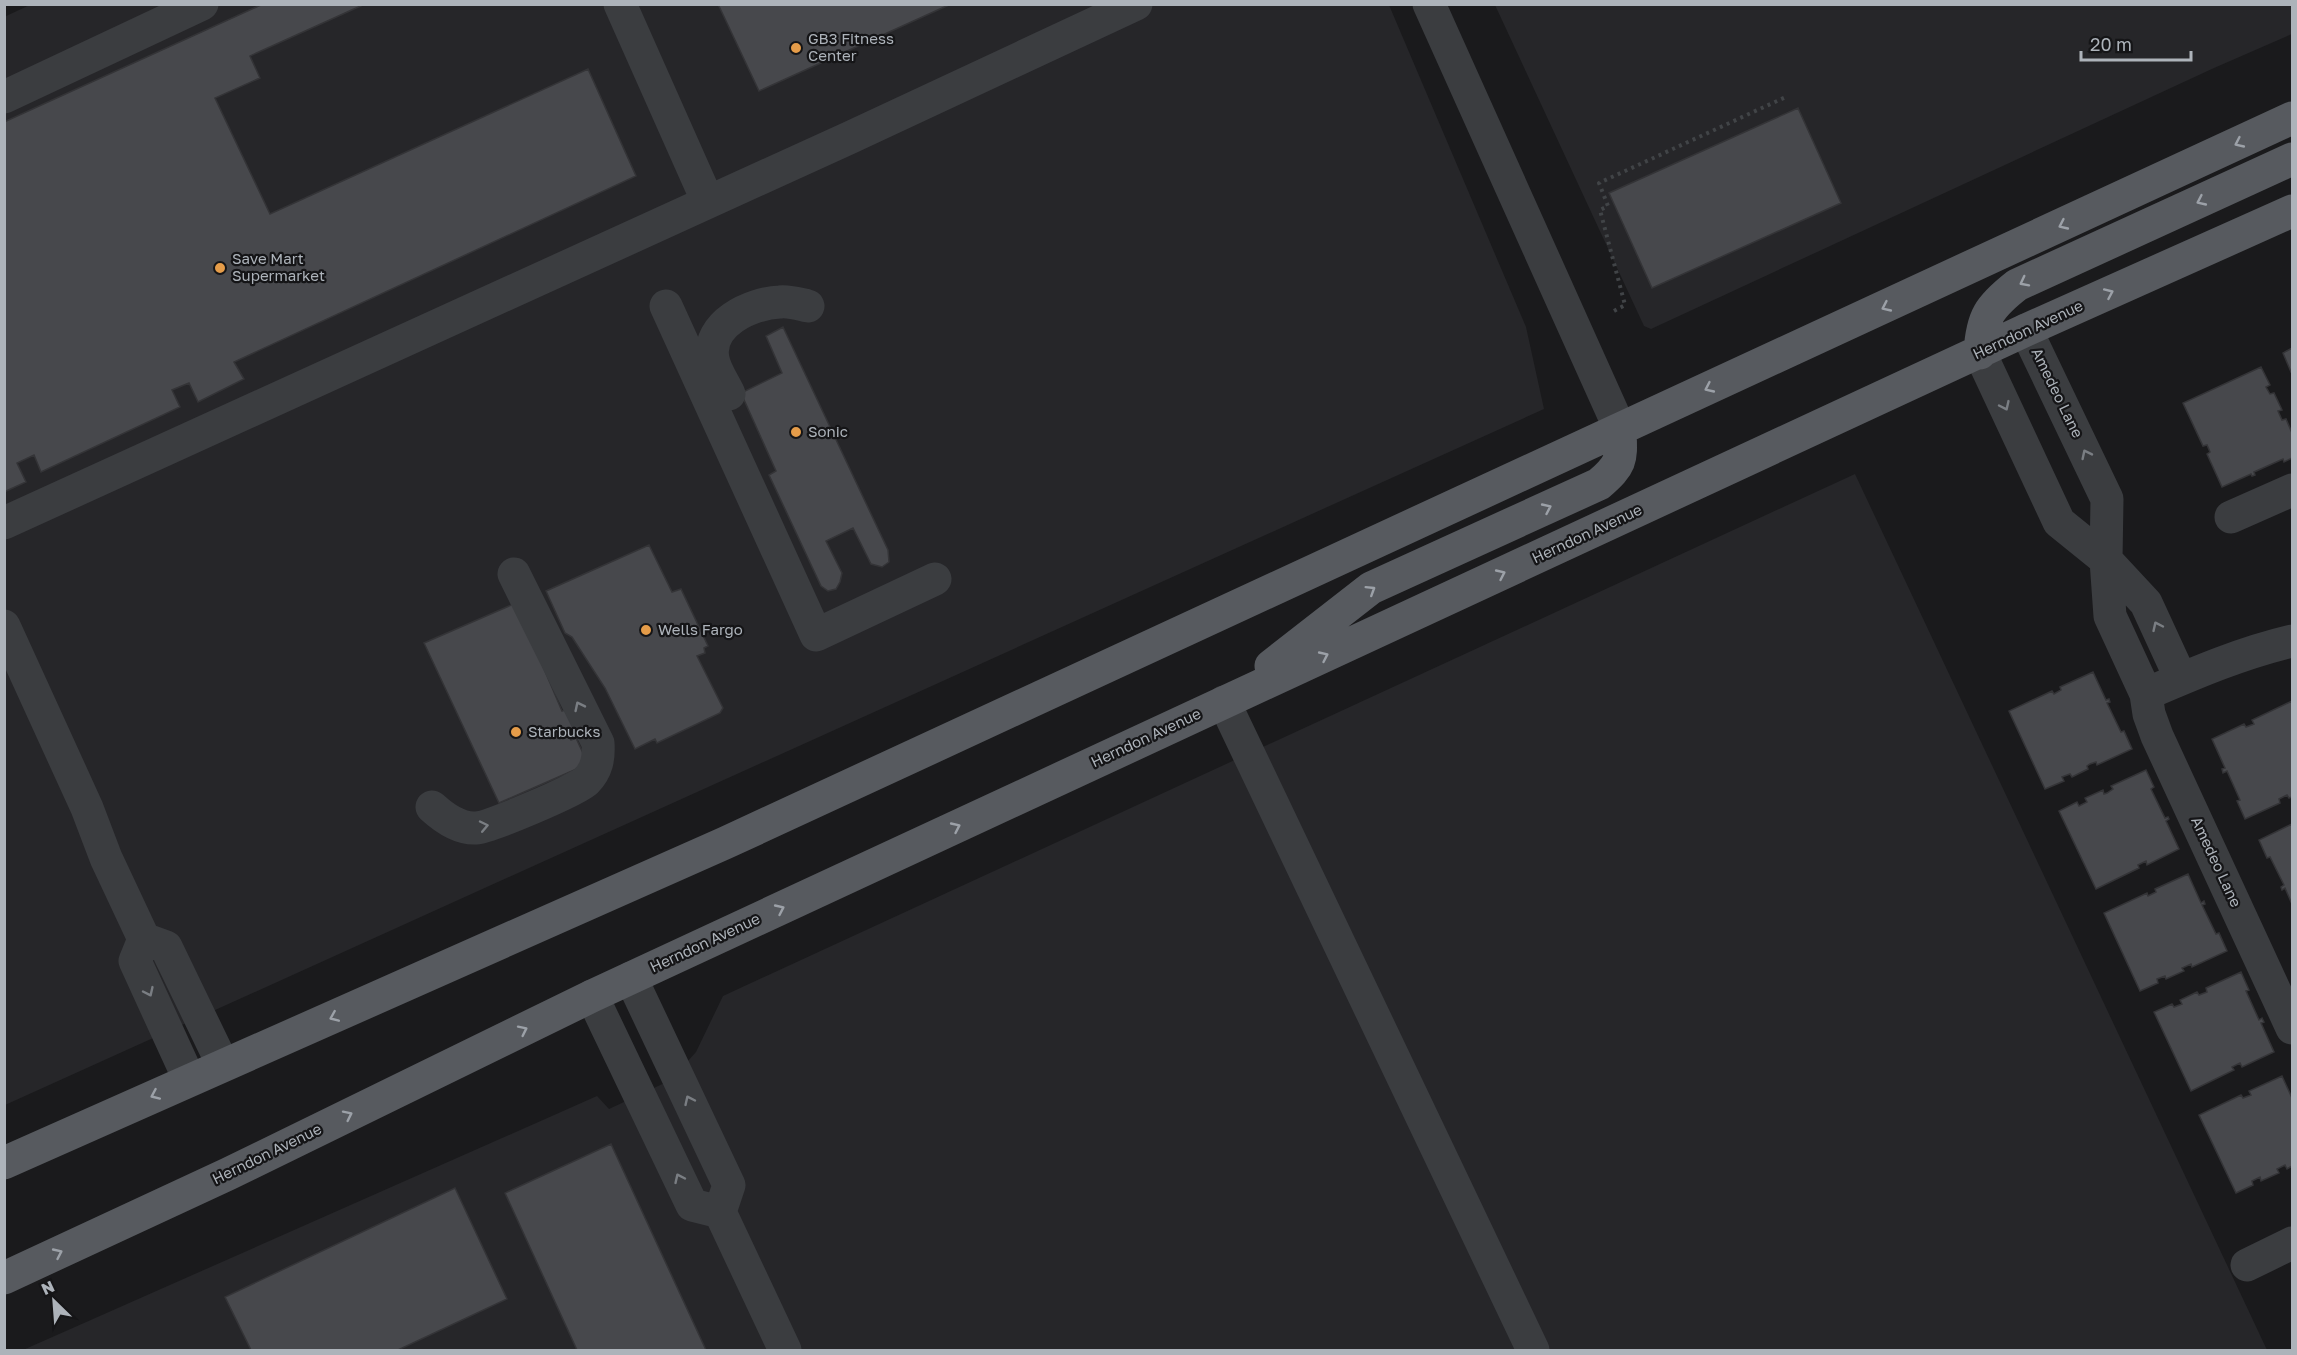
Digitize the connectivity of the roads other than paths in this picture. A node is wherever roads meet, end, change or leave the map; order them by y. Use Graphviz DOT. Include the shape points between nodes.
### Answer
graph roads {
  1 [pos="202,4"];
  2 [pos="620,4"];
  3 [pos="1136,4"];
  4 [pos="1430,4"];
  5 [pos="4,97"];
  6 [pos="2292,118"];
  7 [pos="2292,159"];
  8 [pos="708,202"];
  9 [pos="2292,211"];
  10 [pos="666,306"];
  11 [pos="808,306"];
  12 [pos="2026,330"];
  13 [pos="1980,353"];
  14 [pos="1620,429"];
  15 [pos="2292,490"];
  16 [pos="2231,517"];
  17 [pos="4,523"];
  18 [pos="2106,560"];
  19 [pos="514,574"];
  20 [pos="935,579"];
  21 [pos="871,609"];
  22 [pos="4,626"];
  23 [pos="2292,641"];
  24 [pos="2181,679"];
  25 [pos="2146,694"];
  26 [pos="1224,702"];
  27 [pos="432,807"];
  28 [pos="144,939"];
  29 [pos="631,978"];
  30 [pos="592,996"];
  31 [pos="2292,1028"];
  32 [pos="223,1065"];
  33 [pos="189,1079"];
  34 [pos="4,1163"];
  35 [pos="720,1212"];
  36 [pos="2292,1243"];
  37 [pos="2247,1265"];
  38 [pos="4,1278"];
  39 [pos="785,1350"];
  40 [pos="1533,1350"];
  1 -- 5 [label="street"];
  2 -- 8 [label="street"];
  3 -- 8 [label="street"];
  4 -- 14 [label="street"];
  6 -- 14 [label="main road, one-way"];
  7 -- 13 [label="main road, one-way" via="2017,285 1996,301 1982,327"];
  8 -- 17 [label="street"];
  12 -- 9 [label="main road, Herndon Avenue, one-way"];
  10 -- 21 [label="street" via="816,635"];
  11 -- 21 [label="street" via="781,302 753,307 731,319 715,335 713,359 825,604 843,609"];
  12 -- 13 [label="main road, Herndon Avenue"];
  18 -- 12 [label="street, Amedeo Lane, one-way" via="2107,499"];
  13 -- 18 [label="street, one-way" via="2059,522"];
  26 -- 13 [label="main road, Herndon Avenue, one-way"];
  26 -- 14 [label="main road, one-way" via="1371,588 1599,484 1621,459"];
  14 -- 32 [label="main road, one-way" via="714,848"];
  15 -- 16 [label="street"];
  24 -- 18 [label="street, one-way" via="2146,603"];
  18 -- 25 [label="street, Amedeo Lane" via="2110,616"];
  27 -- 19 [label="street, one-way" via="446,820 466,828 487,826 584,783 597,765 598,743"];
  20 -- 21 [label="street"];
  22 -- 28 [label="street"];
  23 -- 24 [label="street" via="2255,650"];
  24 -- 25 [label="street"];
  25 -- 31 [label="street, Amedeo Lane" via="2157,736"];
  29 -- 26 [label="main road, Herndon Avenue, one-way"];
  26 -- 40 [label="street"];
  28 -- 32 [label="street" via="166,947"];
  28 -- 33 [label="street, one-way" via="135,962"];
  29 -- 30 [label="main road, Herndon Avenue"];
  35 -- 29 [label="street, one-way" via="729,1185"];
  35 -- 30 [label="street, one-way" via="692,1205"];
  38 -- 30 [label="main road, Herndon Avenue, one-way" via="228,1174"];
  32 -- 33 [label="main road"];
  33 -- 34 [label="main road, one-way"];
  35 -- 39 [label="street"];
  36 -- 37 [label="street"];
}
